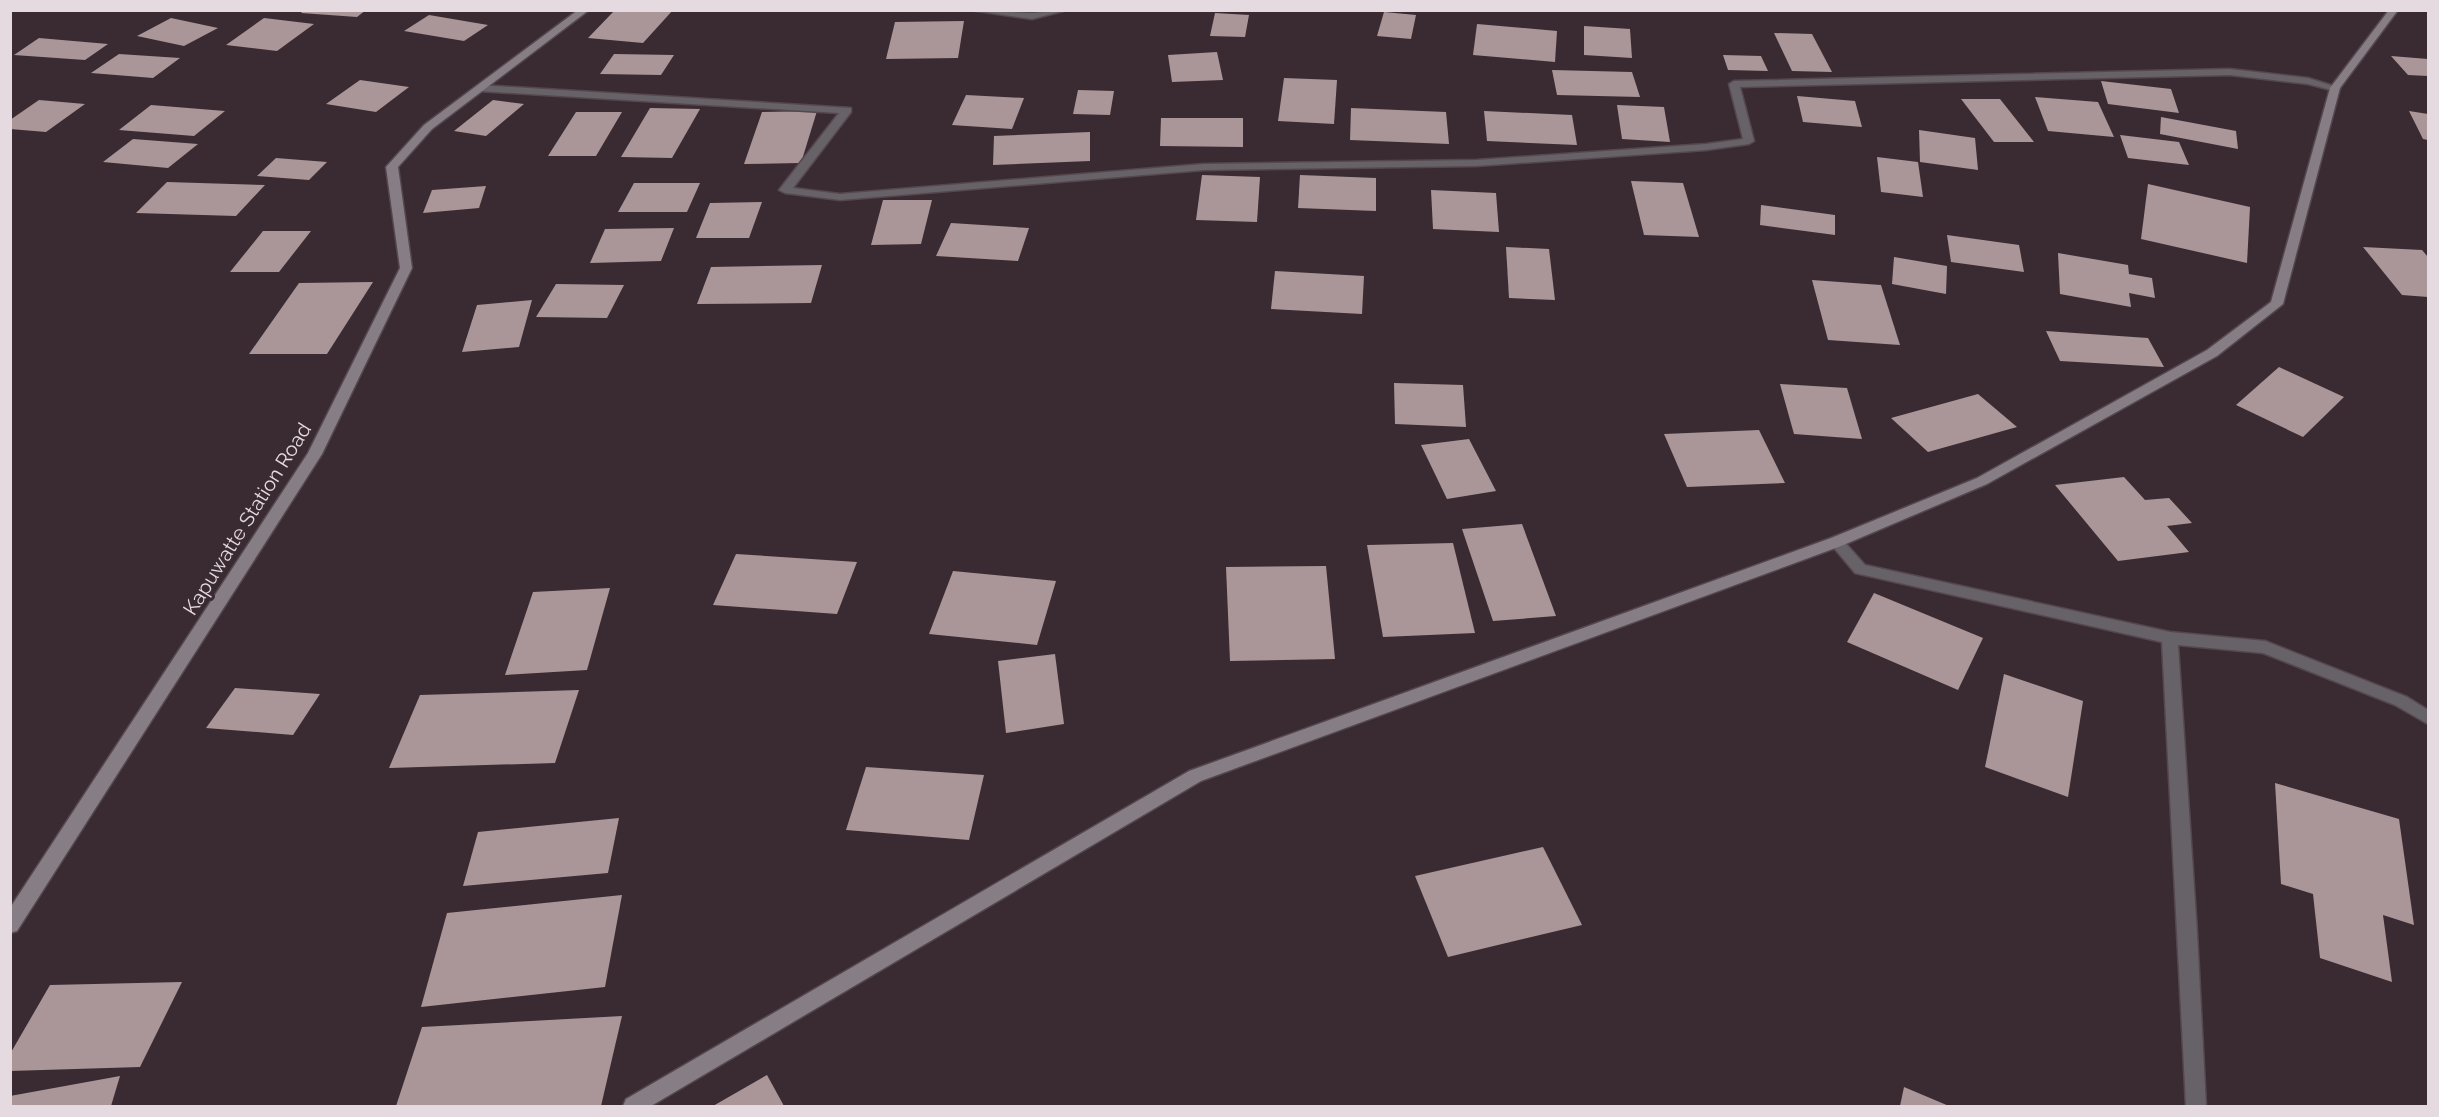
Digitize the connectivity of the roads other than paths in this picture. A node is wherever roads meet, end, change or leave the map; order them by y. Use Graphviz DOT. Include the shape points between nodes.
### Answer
graph roads {
  1 [pos="585,10"];
  2 [pos="974,10"];
  3 [pos="1063,10"];
  4 [pos="2394,10"];
  5 [pos="479,88"];
  6 [pos="2335,88"];
  7 [pos="1836,542"];
  8 [pos="2170,638"];
  9 [pos="2428,718"];
  10 [pos="10,925"];
  11 [pos="633,1107"];
  12 [pos="2196,1107"];
  1 -- 5 [label="street, Kapuwatte Station Road"];
  2 -- 3 [label="street" via="1032,16"];
  4 -- 6 [label="street"];
  5 -- 6 [label="street" via="847,110 784,190 840,197 1204,167 1476,163 1706,147 1749,141 1734,84 2229,72"];
  5 -- 10 [label="street, Kapuwatte Station Road" via="428,127 392,167 406,268 315,454"];
  6 -- 7 [label="street" via="2277,304 2212,353 1983,481"];
  7 -- 8 [label="street" via="1860,569"];
  7 -- 11 [label="street" via="1195,776"];
  8 -- 9 [label="street" via="2265,647 2401,701"];
  8 -- 12 [label="street"];
}
